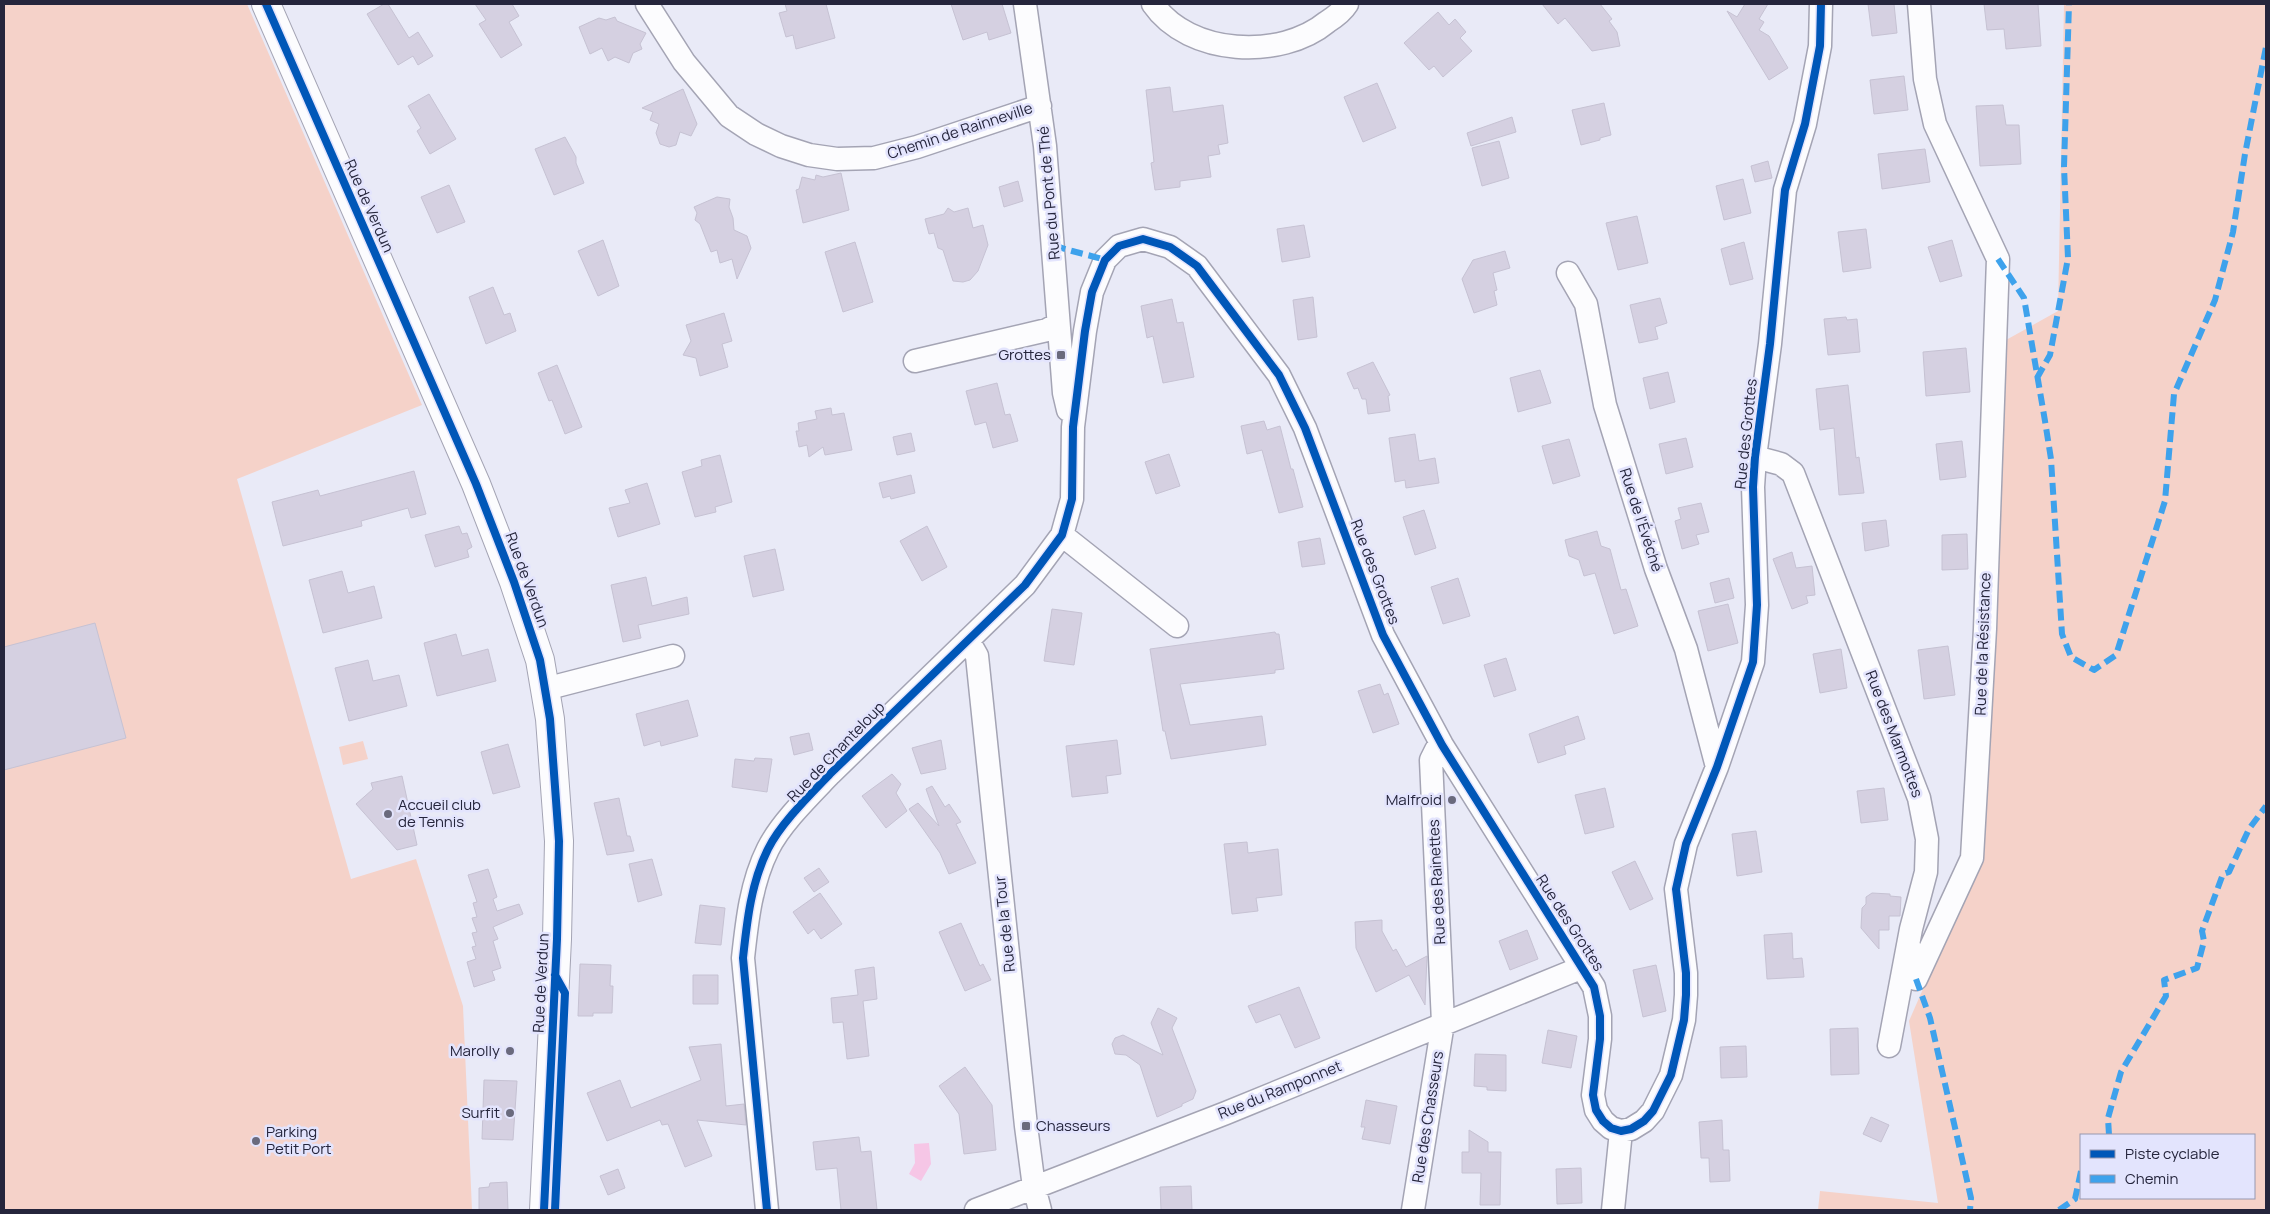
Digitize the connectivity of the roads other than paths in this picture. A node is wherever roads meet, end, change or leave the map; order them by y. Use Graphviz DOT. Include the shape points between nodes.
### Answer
graph roads {
  1 [pos="266,4"];
  2 [pos="647,4"];
  3 [pos="1025,4"];
  4 [pos="1153,4"];
  5 [pos="1346,4"];
  6 [pos="1821,4"];
  7 [pos="1919,4"];
  8 [pos="1040,106"];
  9 [pos="1568,273"];
  10 [pos="1058,324"];
  11 [pos="915,361"];
  12 [pos="1073,428"];
  13 [pos="1755,458"];
  14 [pos="1062,535"];
  15 [pos="1177,626"];
  16 [pos="968,640"];
  17 [pos="673,656"];
  18 [pos="545,689"];
  19 [pos="1442,745"];
  20 [pos="1717,767"];
  21 [pos="1909,945"];
  22 [pos="1583,967"];
  23 [pos="1443,1023"];
  24 [pos="1889,1046"];
  25 [pos="1621,1131"];
  26 [pos="1034,1187"];
  27 [pos="544,1210"];
  28 [pos="767,1210"];
  29 [pos="976,1210"];
  30 [pos="1040,1210"];
  31 [pos="1413,1210"];
  32 [pos="1613,1210"];
  1 -- 18 [label="main road, Rue de Verdun" via="476,484 516,588 540,660"];
  2 -- 8 [label="street, Chemin de Rainneville" via="684,62 729,116 756,134 808,154 837,159 874,158 918,147"];
  3 -- 8 [label="street, Rue du Pont de Thé"];
  4 -- 5 [label="street" via="1179,28 1202,40 1259,48 1294,42 1310,34 1343,10"];
  6 -- 13 [label="street, Rue des Grottes" via="1820,46 1805,124 1785,190"];
  7 -- 21 [label="street, Rue de la Résistance" via="1926,79 1935,124 1998,259 1985,629 1972,858 1916,979 1909,972"];
  8 -- 10 [label="street, Rue du Pont de Thé"];
  9 -- 20 [label="street, Rue de l'Évéché" via="1586,304 1605,405 1656,569 1686,649"];
  10 -- 11 [label="street" via="1047,330"];
  10 -- 12 [label="street, Rue du Pont de Thé" via="1064,393"];
  12 -- 14 [label="street, Rue de Chanteloup" via="1072,499"];
  12 -- 19 [label="street, Rue des Grottes" via="1092,292 1105,260 1119,246 1143,239 1170,247 1198,266 1279,376 1305,428 1384,635"];
  13 -- 20 [label="street, Rue des Grottes" via="1757,605 1753,662"];
  13 -- 21 [label="street, Rue des Marmottes" via="1781,464 1793,473 1919,798 1927,839 1926,872"];
  14 -- 15 [label="street"];
  14 -- 16 [label="street, Rue de Chanteloup" via="1025,585"];
  16 -- 26 [label="street, Rue de la Tour" via="977,656"];
  16 -- 28 [label="street, Rue de Chanteloup" via="799,807 768,848 755,884 747,917 743,958"];
  17 -- 18 [label="street"];
  18 -- 27 [label="main road, Rue de Verdun" via="556,781 558,850"];
  19 -- 22 [label="street, Rue des Grottes" via="1519,871"];
  19 -- 23 [label="street, Rue des Rainettes" via="1431,760"];
  20 -- 25 [label="street, Rue des Grottes" via="1686,844 1676,889 1686,995 1684,1020 1671,1075 1653,1111 1637,1125"];
  21 -- 24 [label="street, Rue des Marmottes"];
  22 -- 23 [label="street, Rue du Ramponnet"];
  22 -- 25 [label="street, Rue des Grottes" via="1594,988 1600,1016 1593,1095 1603,1121"];
  23 -- 26 [label="street, Rue du Ramponnet" via="1226,1113"];
  23 -- 31 [label="street, Rue des Chasseurs"];
  25 -- 32 [label="street"];
  26 -- 29 [label="street, Rue du Ramponnet"];
  26 -- 30 [label="street, Rue de la Tour"];
}
